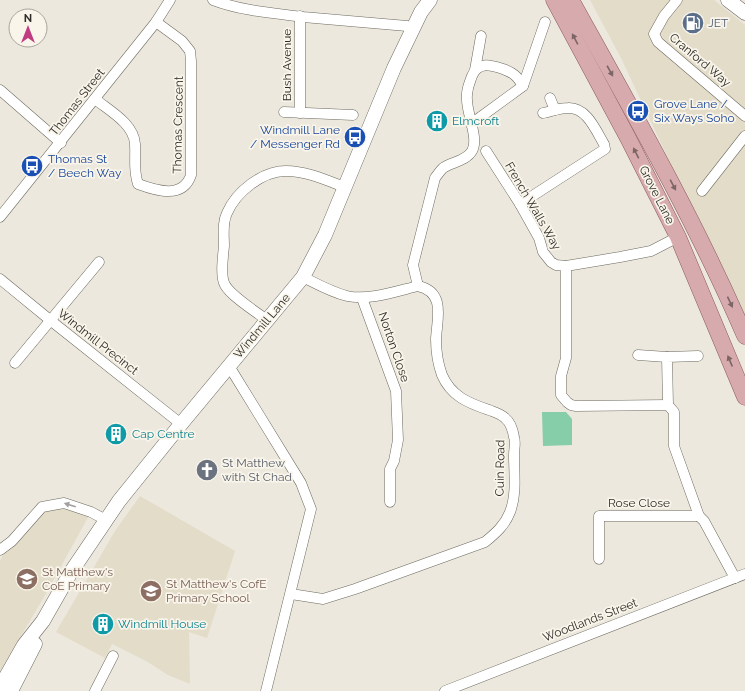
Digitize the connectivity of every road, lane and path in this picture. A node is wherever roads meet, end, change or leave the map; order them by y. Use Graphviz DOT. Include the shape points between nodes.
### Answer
graph roads {
  1 [pos="170,0"];
  2 [pos="213,0"];
  3 [pos="429,0"];
  4 [pos="554,0"];
  5 [pos="571,0"];
  6 [pos="677,0"];
  7 [pos="300,16"];
  8 [pos="156,22"];
  9 [pos="545,22"];
  10 [pos="412,29"];
  11 [pos="481,36"];
  12 [pos="475,70"];
  13 [pos="523,86"];
  14 [pos="0,90"];
  15 [pos="550,98"];
  16 [pos="95,99"];
  17 [pos="555,110"];
  18 [pos="284,112"];
  19 [pos="300,113"];
  20 [pos="543,113"];
  21 [pos="353,115"];
  22 [pos="745,116"];
  23 [pos="471,124"];
  24 [pos="745,136"];
  25 [pos="61,142"];
  26 [pos="480,146"];
  27 [pos="344,187"];
  28 [pos="702,192"];
  29 [pos="520,204"];
  30 [pos="0,217"];
  31 [pos="678,238"];
  32 [pos="99,262"];
  33 [pos="566,266"];
  34 [pos="303,277"];
  35 [pos="0,279"];
  36 [pos="418,286"];
  37 [pos="362,298"];
  38 [pos="50,320"];
  39 [pos="267,320"];
  40 [pos="745,336"];
  41 [pos="638,355"];
  42 [pos="698,356"];
  43 [pos="667,357"];
  44 [pos="15,364"];
  45 [pos="229,366"];
  46 [pos="745,397"];
  47 [pos="668,404"];
  48 [pos="181,424"];
  49 [pos="390,502"];
  50 [pos="699,516"];
  51 [pos="106,520"];
  52 [pos="0,550"];
  53 [pos="599,560"];
  54 [pos="745,574"];
  55 [pos="735,578"];
  56 [pos="291,594"];
  57 [pos="113,656"];
  58 [pos="7,689"];
  59 [pos="94,691"];
  60 [pos="266,691"];
  61 [pos="445,691"];
  1 -- 8 [label="street, Thomas Street"];
  2 -- 7 [label="street" via="259,12"];
  3 -- 10 [label="main road, Windmill Lane"];
  31 -- 4 [label="main road, Grove Lane, one-way"];
  5 -- 40 [label="main road, Grove Lane, one-way" via="686,210"];
  6 -- 22 [label="street, Cranford Way" via="654,34 658,42"];
  7 -- 10 [label="street" via="407,26"];
  7 -- 19 [label="street, Bush Avenue"];
  8 -- 16 [label="street, Thomas Street"];
  8 -- 16 [label="street, Thomas Crescent" via="182,41 190,51 189,183 177,190 156,191 138,184 134,174 133,134 126,124"];
  9 -- 13 [label="street"];
  10 -- 27 [label="main road, Windmill Lane"];
  11 -- 12 [label="street, French Walls Way"];
  12 -- 13 [label="street" via="484,65 511,72"];
  12 -- 23 [label="street, French Walls Way" via="467,89"];
  13 -- 23 [label="street"];
  14 -- 25 [label="street"];
  15 -- 17 [label="street"];
  16 -- 25 [label="street, Thomas Street"];
  17 -- 20 [label="street"];
  17 -- 29 [label="street" via="580,110 588,117 605,149"];
  18 -- 19 [label="street, Bush Avenue"];
  19 -- 21 [label="street, Bush Avenue"];
  23 -- 26 [label="street, French Walls Way"];
  24 -- 28 [label="street"];
  25 -- 30 [label="street, Thomas Street"];
  26 -- 29 [label="street, French Walls Way"];
  26 -- 36 [label="street" via="460,161 444,168 435,178 413,265"];
  27 -- 34 [label="main road, Windmill Lane" via="326,236"];
  27 -- 39 [label="street" via="320,178 286,171 264,176 250,184 237,197 227,213 224,223 223,281 230,292"];
  29 -- 33 [label="street, French Walls Way" via="539,238 543,252 551,262"];
  31 -- 33 [label="street" via="651,251"];
  46 -- 31 [label="main road, Grove Lane, one-way"];
  32 -- 38 [label="street"];
  33 -- 47 [label="street" via="566,358 561,376 563,399 572,406"];
  34 -- 37 [label="street" via="329,290"];
  34 -- 39 [label="main road, Windmill Lane"];
  35 -- 38 [label="street, Windmill Precinct"];
  36 -- 37 [label="street"];
  36 -- 56 [label="street, Cuin Road" via="424,287 436,298 439,312 436,339 439,363 448,384 459,398 498,413 509,423 514,437 514,494 510,511 500,530 485,542 323,600"];
  37 -- 49 [label="street, Norton Close" via="396,391 398,440 390,469"];
  38 -- 44 [label="street"];
  38 -- 48 [label="street, Windmill Precinct"];
  39 -- 45 [label="main road, Windmill Lane"];
  41 -- 43 [label="street"];
  42 -- 43 [label="street"];
  43 -- 47 [label="street"];
  45 -- 48 [label="main road, Windmill Lane"];
  45 -- 56 [label="street" via="301,483 311,509"];
  47 -- 50 [label="street" via="674,412 674,446"];
  48 -- 51 [label="main road, Windmill Lane"];
  50 -- 53 [label="street, Rose Close" via="599,516"];
  50 -- 55 [label="street"];
  51 -- 52 [label="street, one-way" via="64,503 42,507 12,541"];
  51 -- 58 [label="main road, Windmill Lane" via="71,572 43,621 37,640"];
  54 -- 55 [label="street, Woodlands Street"];
  55 -- 61 [label="street, Woodlands Street"];
  56 -- 60 [label="street"];
  57 -- 59 [label="street"];
}
